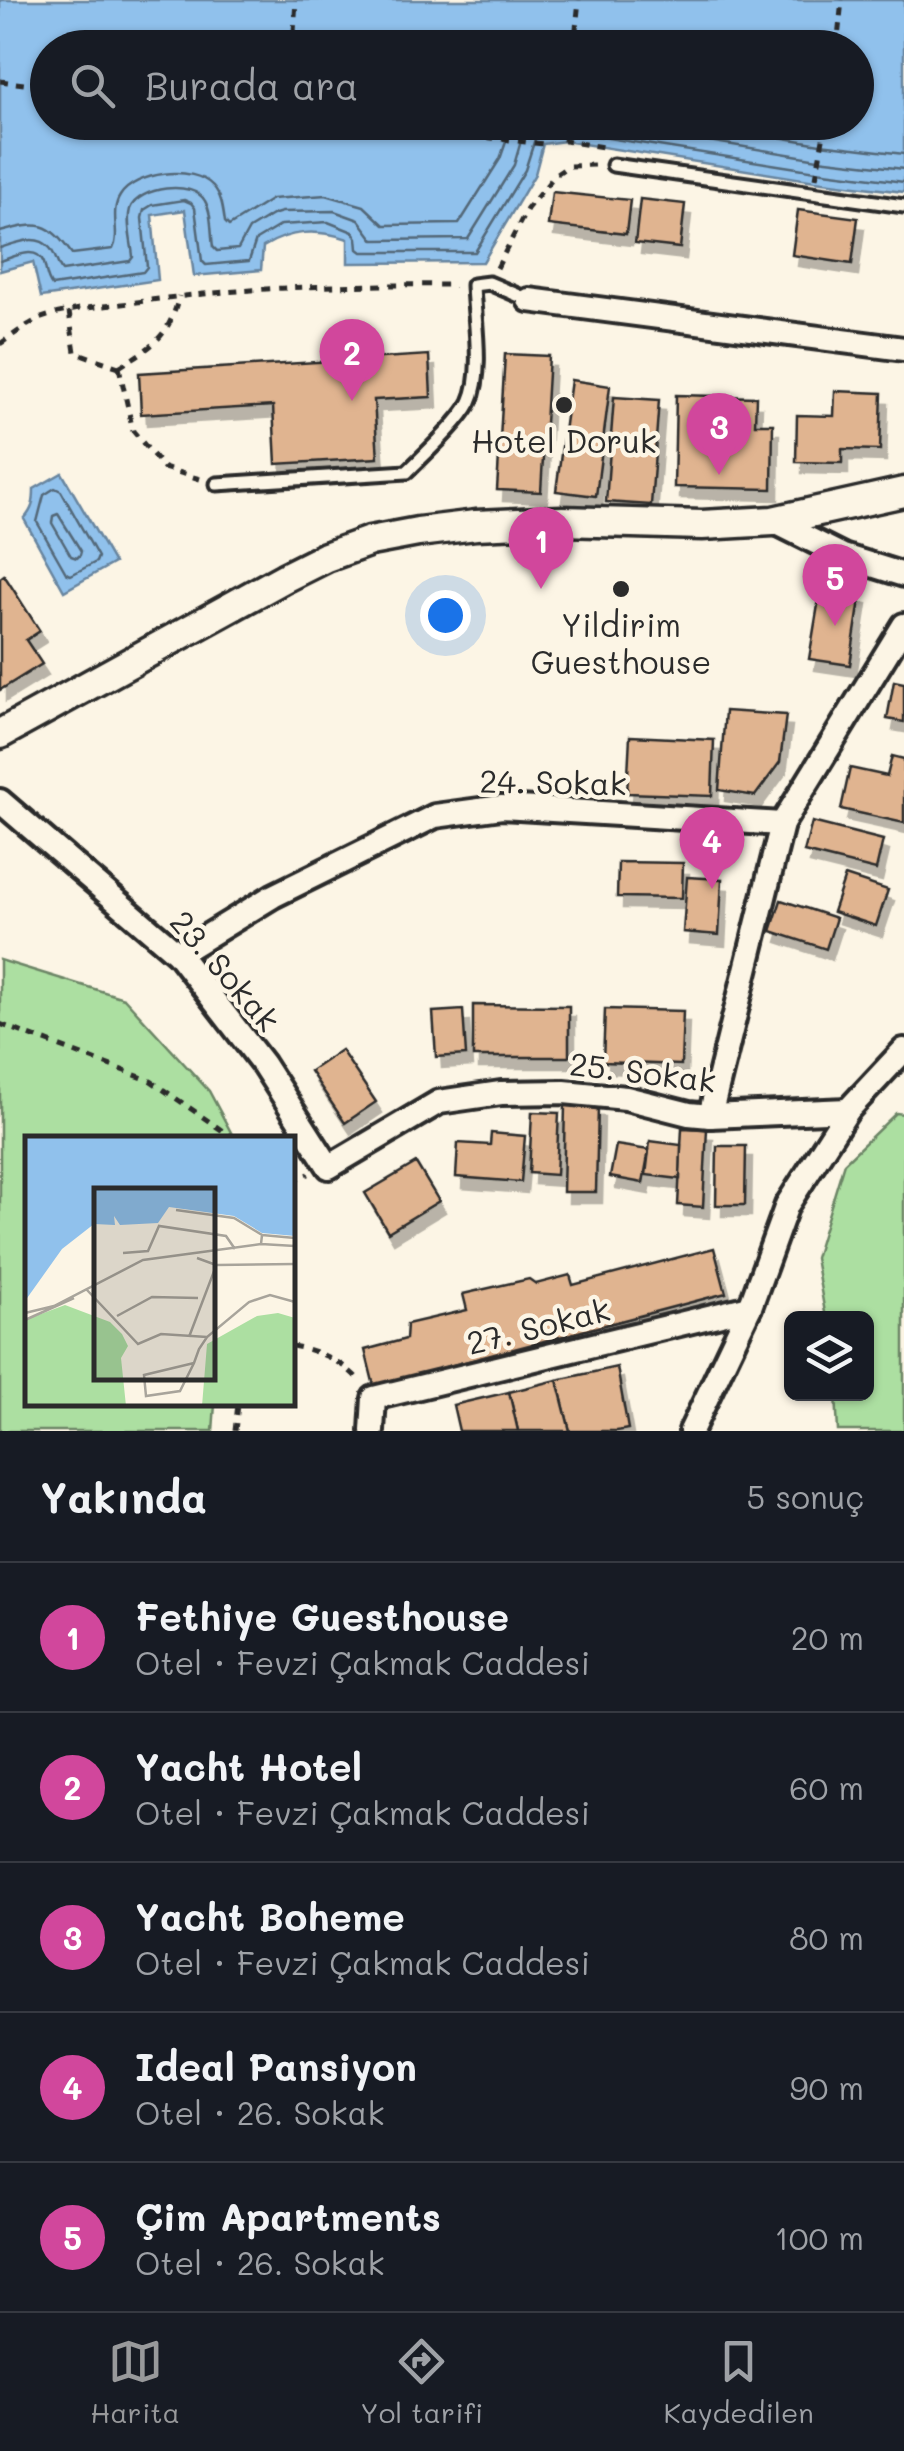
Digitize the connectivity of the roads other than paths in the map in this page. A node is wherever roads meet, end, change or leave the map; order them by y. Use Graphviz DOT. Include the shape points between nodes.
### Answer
graph roads {
  1 [pos="614,165"];
  2 [pos="904,206"];
  3 [pos="529,300"];
  4 [pos="904,348"];
  5 [pos="217,484"];
  6 [pos="904,492"];
  7 [pos="774,522"];
  8 [pos="904,575"];
  9 [pos="904,625"];
  10 [pos="0,734"];
  11 [pos="0,802"];
  12 [pos="782,824"];
  13 [pos="178,954"];
  14 [pos="904,1050"];
  15 [pos="848,1110"];
  16 [pos="710,1116"];
  17 [pos="329,1167"];
  18 [pos="750,1307"];
  19 [pos="372,1431"];
  20 [pos="690,1431"];
  1 -- 2 [label="lane"];
  3 -- 4 [label="street"];
  3 -- 5 [label="lane" via="490,283 473,285 477,375 470,403 407,472"];
  6 -- 7 [label="street"];
  7 -- 8 [label="street" via="843,556"];
  7 -- 10 [label="street" via="476,524 370,541 284,578"];
  9 -- 12 [label="street"];
  11 -- 13 [label="street, 23. Sokak"];
  12 -- 13 [label="street, 24. Sokak" via="502,807 436,816 273,896"];
  12 -- 16 [label="street"];
  13 -- 17 [label="street, 23. Sokak" via="264,1064"];
  14 -- 15 [label="street"];
  15 -- 16 [label="street, 25. Sokak"];
  15 -- 18 [label="street" via="788,1204"];
  16 -- 17 [label="street, 25. Sokak" via="626,1098 501,1093 439,1102"];
  18 -- 19 [label="street, 27. Sokak" via="374,1398"];
  18 -- 20 [label="street"];
}
